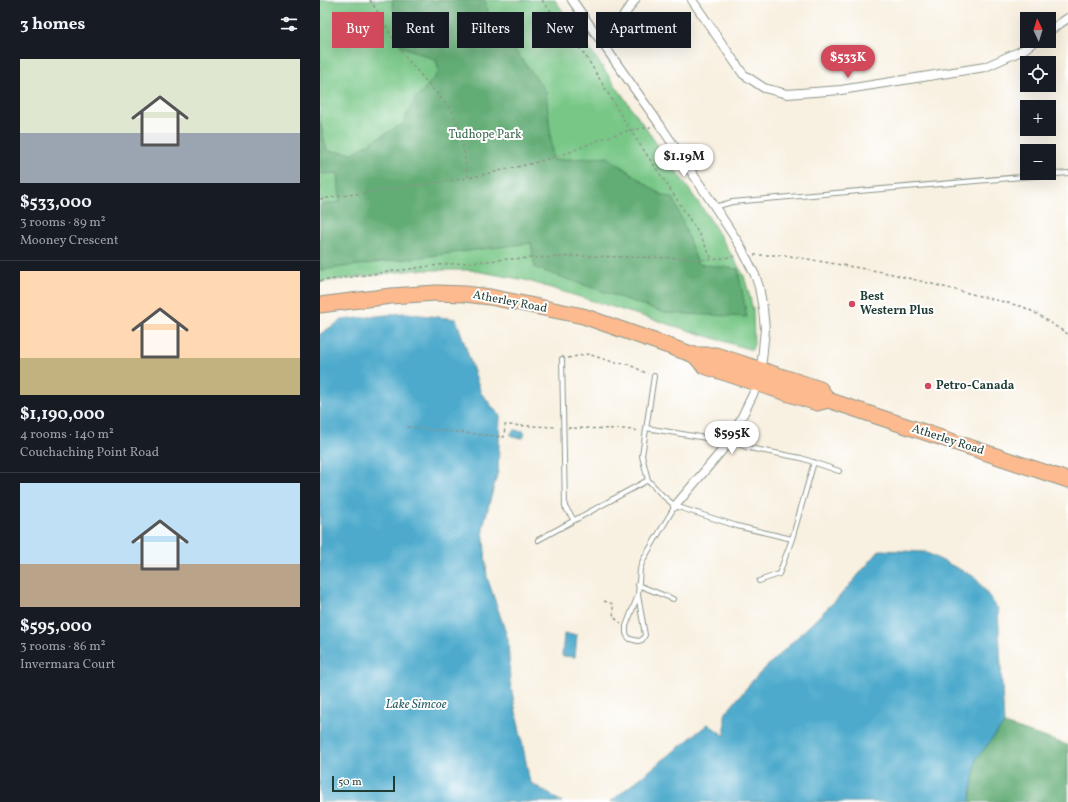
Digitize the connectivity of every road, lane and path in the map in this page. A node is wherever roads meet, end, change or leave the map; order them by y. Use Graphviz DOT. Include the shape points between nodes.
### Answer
graph roads {
  1 [pos="370,0"];
  2 [pos="542,0"];
  3 [pos="572,0"];
  4 [pos="634,0"];
  5 [pos="692,0"];
  6 [pos="626,12"];
  7 [pos="1068,18"];
  8 [pos="1056,26"];
  9 [pos="596,33"];
  10 [pos="606,48"];
  11 [pos="1026,48"];
  12 [pos="660,125"];
  13 [pos="630,130"];
  14 [pos="1068,173"];
  15 [pos="468,178"];
  16 [pos="320,199"];
  17 [pos="715,207"];
  18 [pos="745,255"];
  19 [pos="712,260"];
  20 [pos="320,281"];
  21 [pos="320,305"];
  22 [pos="1068,334"];
  23 [pos="562,359"];
  24 [pos="654,376"];
  25 [pos="760,377"];
  26 [pos="407,428"];
  27 [pos="646,428"];
  28 [pos="500,437"];
  29 [pos="712,439"];
  30 [pos="730,441"];
  31 [pos="814,462"];
  32 [pos="839,471"];
  33 [pos="648,480"];
  34 [pos="1068,480"];
  35 [pos="675,506"];
  36 [pos="574,520"];
  37 [pos="792,539"];
  38 [pos="538,540"];
  39 [pos="759,581"];
  40 [pos="638,585"];
  41 [pos="638,595"];
  42 [pos="673,599"];
  43 [pos="604,601"];
  44 [pos="626,626"];
  1 -- 15 [label="path" via="407,60 452,111 461,134"];
  2 -- 13 [label="path" via="587,58"];
  3 -- 9 [label="street"];
  4 -- 6 [label="street"];
  5 -- 11 [label="street" via="743,74 764,88 787,94 841,90 985,67"];
  7 -- 8 [label="street"];
  10 -- 12 [label="street"];
  12 -- 13 [label="path"];
  12 -- 17 [label="street"];
  13 -- 15 [label="path" via="534,164"];
  13 -- 19 [label="path" via="697,231"];
  14 -- 17 [label="lane" via="732,202"];
  15 -- 16 [label="path"];
  17 -- 18 [label="street"];
  18 -- 19 [label="path"];
  18 -- 22 [label="path" via="784,255 888,273 1020,306"];
  18 -- 25 [label="street" via="755,275 763,309 765,329"];
  19 -- 20 [label="path" via="582,256 509,259 439,265"];
  21 -- 25 [label="highway, Atherley Road" via="436,292 490,297 583,316 694,355 704,366"];
  23 -- 24 [label="path" via="588,354 628,364"];
  23 -- 36 [label="lane" via="566,507"];
  24 -- 27 [label="lane"];
  25 -- 30 [label="street"];
  25 -- 34 [label="highway, Atherley Road" via="817,403 828,400"];
  26 -- 28 [label="path"];
  27 -- 29 [label="lane"];
  27 -- 33 [label="lane" via="642,456"];
  30 -- 31 [label="lane" via="749,448"];
  30 -- 35 [label="street"];
  31 -- 32 [label="lane"];
  31 -- 37 [label="lane"];
  33 -- 35 [label="lane"];
  33 -- 36 [label="lane"];
  35 -- 37 [label="lane" via="737,526"];
  35 -- 40 [label="lane" via="643,560"];
  36 -- 38 [label="lane"];
  37 -- 39 [label="lane" via="779,574"];
  40 -- 41 [label="lane"];
  40 -- 42 [label="lane"];
  41 -- 44 [label="lane"];
  41 -- 44 [label="lane" via="645,635 642,640 630,639 626,635"];
  43 -- 44 [label="path" via="613,604 613,616"];
}
